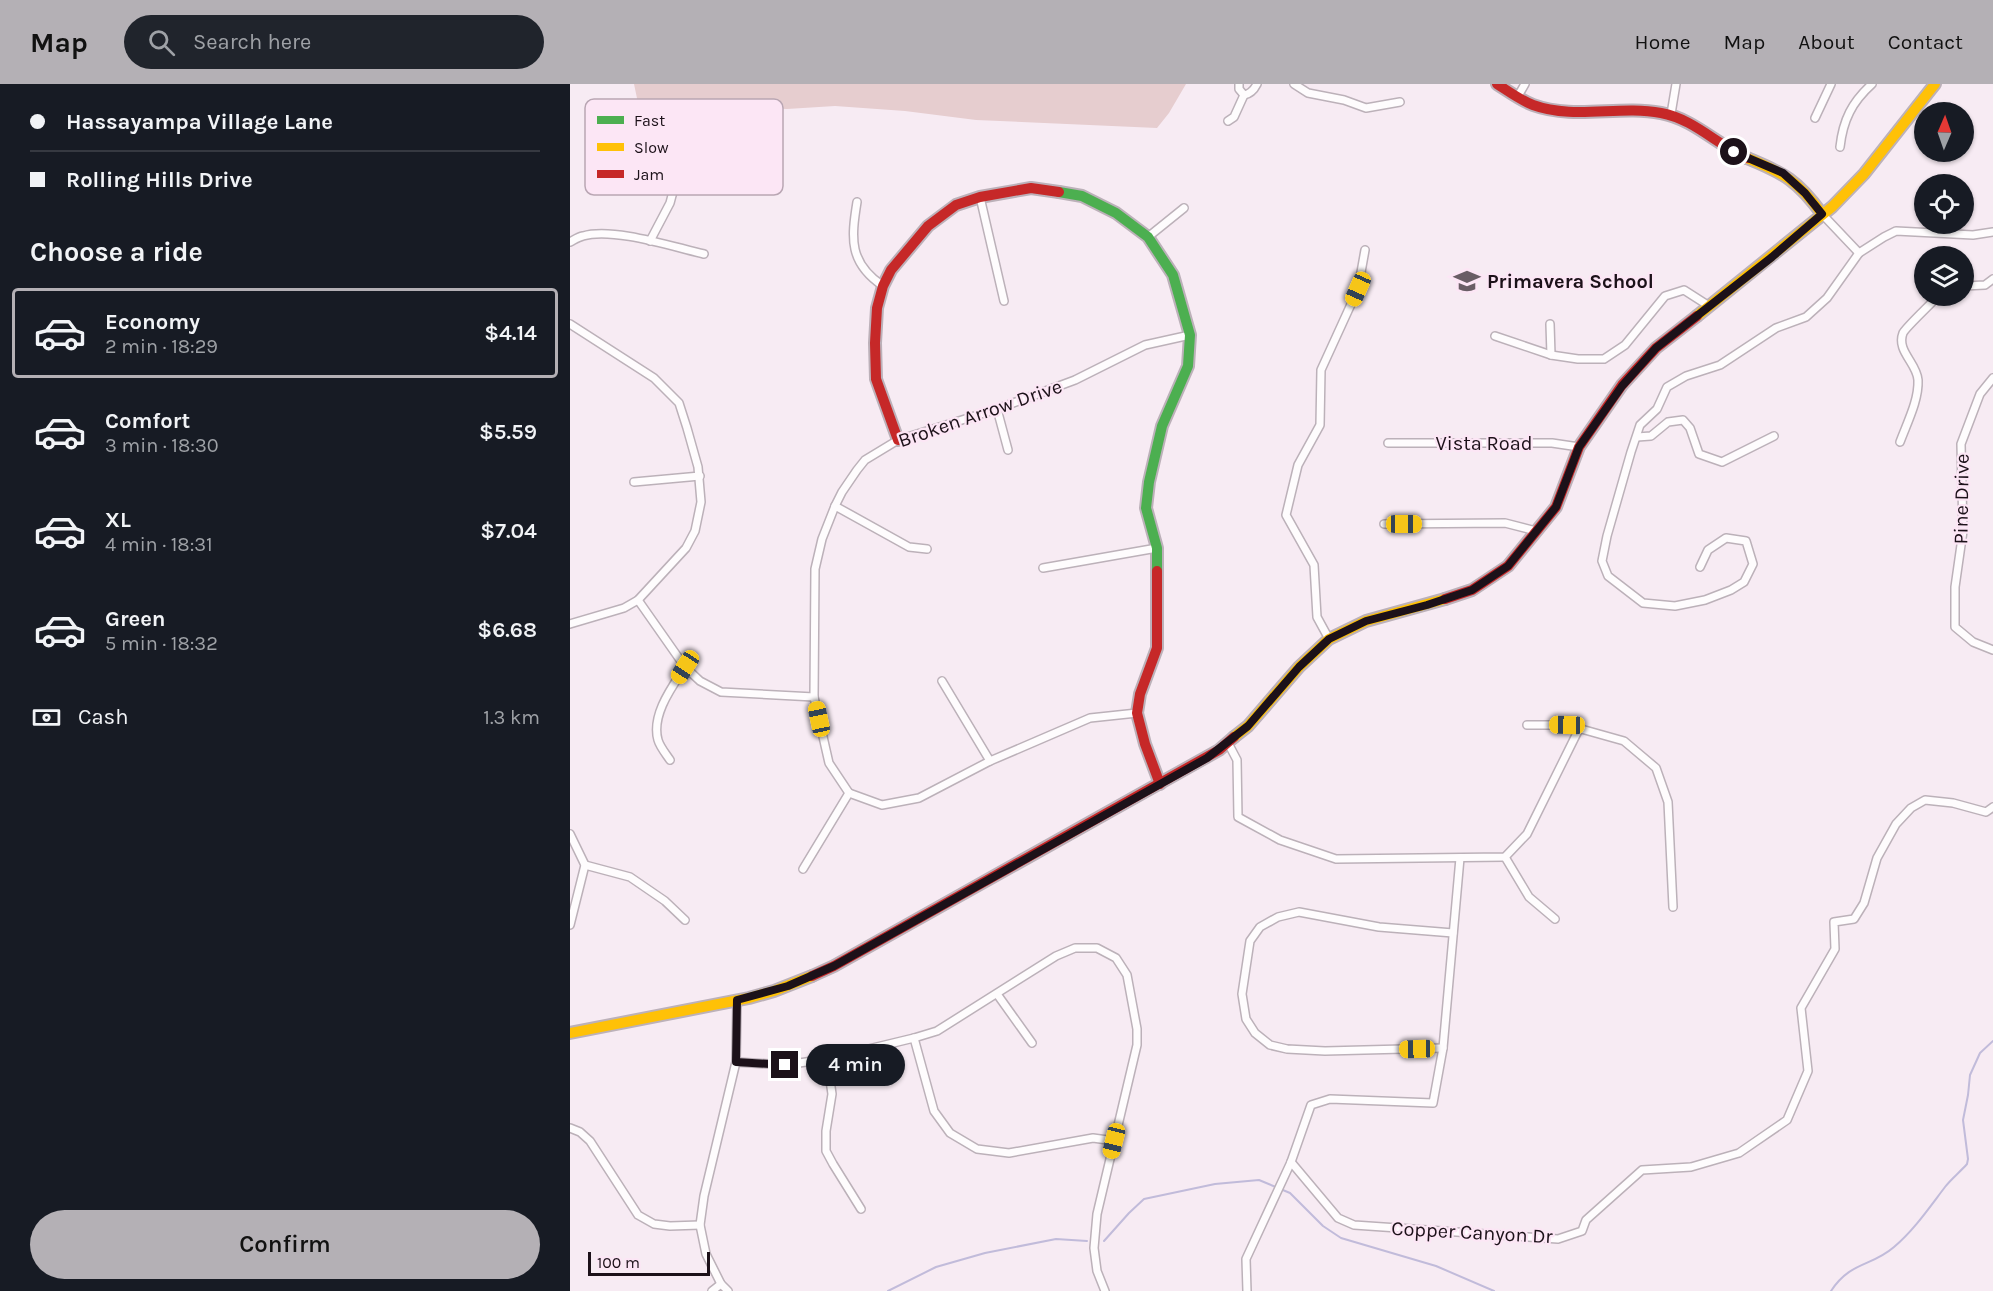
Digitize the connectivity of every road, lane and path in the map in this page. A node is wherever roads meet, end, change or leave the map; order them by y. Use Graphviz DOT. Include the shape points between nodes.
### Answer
graph roads {
  1 [pos="1239,84"];
  2 [pos="1257,84"];
  3 [pos="1294,84"];
  4 [pos="1497,84"];
  5 [pos="1525,84"];
  6 [pos="1676,84"];
  7 [pos="1831,84"];
  8 [pos="1872,84"];
  9 [pos="1935,84"];
  10 [pos="1244,95"];
  11 [pos="1518,96"];
  12 [pos="1400,102"];
  13 [pos="1671,114"];
  14 [pos="1815,118"];
  15 [pos="1228,121"];
  16 [pos="1840,147"];
  17 [pos="672,195"];
  18 [pos="980,196"];
  19 [pos="857,202"];
  20 [pos="1184,208"];
  21 [pos="1822,214"];
  22 [pos="1993,232"];
  23 [pos="1148,237"];
  24 [pos="650,241"];
  25 [pos="570,242"];
  26 [pos="1365,250"];
  27 [pos="1858,253"];
  28 [pos="704,254"];
  29 [pos="1993,279"];
  30 [pos="883,286"];
  31 [pos="1974,286"];
  32 [pos="1004,301"];
  33 [pos="1709,306"];
  34 [pos="1930,306"];
  35 [pos="570,324"];
  36 [pos="1550,324"];
  37 [pos="1190,335"];
  38 [pos="1495,336"];
  39 [pos="1551,355"];
  40 [pos="1993,378"];
  41 [pos="997,410"];
  42 [pos="1774,436"];
  43 [pos="1638,437"];
  44 [pos="898,440"];
  45 [pos="1900,442"];
  46 [pos="1388,443"];
  47 [pos="1579,447"];
  48 [pos="1008,450"];
  49 [pos="700,476"];
  50 [pos="634,482"];
  51 [pos="835,506"];
  52 [pos="1384,524"];
  53 [pos="1536,531"];
  54 [pos="1157,548"];
  55 [pos="927,549"];
  56 [pos="1700,567"];
  57 [pos="1043,568"];
  58 [pos="638,600"];
  59 [pos="570,624"];
  60 [pos="1329,639"];
  61 [pos="1993,650"];
  62 [pos="685,667"];
  63 [pos="942,681"];
  64 [pos="814,697"];
  65 [pos="1137,713"];
  66 [pos="1527,724"];
  67 [pos="1579,729"];
  68 [pos="1228,743"];
  69 [pos="670,760"];
  70 [pos="990,761"];
  71 [pos="1160,784"];
  72 [pos="849,792"];
  73 [pos="1993,807"];
  74 [pos="570,834"];
  75 [pos="1505,856"];
  76 [pos="1460,858"];
  77 [pos="585,866"];
  78 [pos="803,869"];
  79 [pos="1673,907"];
  80 [pos="1555,919"];
  81 [pos="685,920"];
  82 [pos="570,925"];
  83 [pos="1453,933"];
  84 [pos="997,994"];
  85 [pos="737,1000"];
  86 [pos="570,1033"];
  87 [pos="914,1038"];
  88 [pos="1032,1043"];
  89 [pos="1443,1048"];
  90 [pos="827,1059"];
  91 [pos="736,1062"];
  92 [pos="570,1128"];
  93 [pos="1114,1141"];
  94 [pos="1291,1162"];
  95 [pos="861,1209"];
  96 [pos="700,1225"];
  97 [pos="721,1284"];
  98 [pos="712,1291"];
  99 [pos="728,1291"];
  100 [pos="1105,1291"];
  101 [pos="1247,1291"];
  1 -- 10 [label="street"];
  2 -- 10 [label="street"];
  3 -- 12 [label="street" via="1308,93 1366,108"];
  4 -- 11 [label="street"];
  5 -- 11 [label="street"];
  6 -- 13 [label="street"];
  7 -- 14 [label="street"];
  8 -- 16 [label="street" via="1858,98 1842,126"];
  9 -- 21 [label="street" via="1864,174"];
  10 -- 15 [label="street" via="1234,117"];
  11 -- 13 [label="street" via="1533,105 1564,111"];
  13 -- 21 [label="street" via="1734,152 1783,173"];
  17 -- 24 [label="street"];
  18 -- 23 [label="street" via="1031,188 1082,196 1116,213"];
  18 -- 30 [label="street" via="956,205 928,226 891,270"];
  18 -- 32 [label="street"];
  19 -- 30 [label="street" via="853,235 857,256 863,270"];
  20 -- 23 [label="street"];
  21 -- 27 [label="street"];
  21 -- 33 [label="street"];
  22 -- 27 [label="street" via="1972,235 1896,231"];
  23 -- 37 [label="street" via="1173,274"];
  24 -- 25 [label="street" via="610,234 583,236"];
  24 -- 28 [label="street"];
  26 -- 60 [label="street" via="1358,289 1321,370 1320,425 1299,465 1287,515 1314,565 1317,616"];
  27 -- 43 [label="street" via="1827,298 1806,317 1776,328 1720,365 1667,387 1657,408 1640,426"];
  29 -- 31 [label="street" via="1985,285"];
  30 -- 44 [label="street" via="877,308 876,379"];
  33 -- 39 [label="street" via="1684,290 1665,296 1624,345 1604,359"];
  33 -- 47 [label="street" via="1649,356 1622,386"];
  34 -- 45 [label="street" via="1904,332 1902,346 1918,378 1917,395"];
  35 -- 49 [label="street" via="670,392 687,428"];
  36 -- 39 [label="street"];
  37 -- 41 [label="street, Broken Arrow Drive" via="1145,345 1075,380"];
  37 -- 54 [label="street" via="1188,366 1162,426 1149,482 1146,508"];
  38 -- 39 [label="street"];
  40 -- 61 [label="street, Pine Drive" via="1980,394 1961,444 1963,531 1955,587 1955,627 1973,642"];
  41 -- 44 [label="street, Broken Arrow Drive"];
  41 -- 48 [label="street"];
  42 -- 43 [label="street" via="1722,462 1699,454 1683,420 1668,422 1651,436"];
  43 -- 56 [label="street" via="1607,536 1602,561 1608,576 1643,603 1675,606 1731,590 1744,582 1753,564 1746,542 1726,538 1708,550"];
  44 -- 51 [label="street, Broken Arrow Drive" via="865,460"];
  46 -- 47 [label="street, Vista Road" via="1552,443"];
  47 -- 53 [label="street" via="1556,507"];
  49 -- 50 [label="street"];
  49 -- 58 [label="street" via="701,502 695,531 686,548"];
  51 -- 55 [label="street" via="909,547"];
  51 -- 64 [label="street, Broken Arrow Drive" via="815,569"];
  52 -- 53 [label="street" via="1504,523"];
  53 -- 60 [label="street" via="1508,566 1472,590 1366,621"];
  54 -- 57 [label="street"];
  54 -- 65 [label="street" via="1156,648"];
  58 -- 59 [label="street"];
  58 -- 62 [label="street"];
  60 -- 68 [label="street"];
  62 -- 64 [label="street" via="699,681 721,692"];
  62 -- 69 [label="street" via="658,719 658,740"];
  63 -- 70 [label="street"];
  64 -- 72 [label="street, Broken Arrow Drive" via="829,763"];
  65 -- 70 [label="street" via="1090,718"];
  65 -- 71 [label="street"];
  66 -- 67 [label="street"];
  67 -- 75 [label="street" via="1527,834"];
  67 -- 79 [label="street" via="1624,741 1656,768 1668,802"];
  68 -- 71 [label="street"];
  68 -- 76 [label="street" via="1237,760 1238,818 1280,840 1336,859"];
  70 -- 72 [label="street" via="920,798 882,805"];
  71 -- 85 [label="street" via="834,966 782,988"];
  72 -- 78 [label="street"];
  73 -- 94 [label="street, Copper Canyon Dr" via="1986,812 1925,800 1896,824 1877,858 1864,903 1854,919 1834,922 1835,949 1801,1008 1808,1071 1787,1120 1739,1153 1691,1167 1642,1170 1586,1220 1582,1231 1558,1239 1354,1225 1338,1218"];
  74 -- 77 [label="street"];
  75 -- 76 [label="street"];
  75 -- 80 [label="street" via="1529,897"];
  76 -- 83 [label="street"];
  77 -- 81 [label="street" via="630,877"];
  77 -- 82 [label="street"];
  83 -- 89 [label="street"];
  83 -- 89 [label="street" via="1379,927 1299,912 1278,917 1260,927 1250,941 1242,994 1246,1019 1270,1045 1325,1051"];
  84 -- 87 [label="street" via="937,1031"];
  84 -- 88 [label="street"];
  84 -- 93 [label="street" via="1075,948 1097,948 1116,958 1127,975 1137,1046"];
  85 -- 86 [label="street"];
  85 -- 91 [label="street"];
  87 -- 90 [label="street"];
  87 -- 93 [label="street" via="934,1110 950,1133 977,1149 1009,1153 1093,1138"];
  89 -- 94 [label="street" via="1433,1103 1329,1099 1311,1105"];
  90 -- 91 [label="street" via="785,1065"];
  90 -- 95 [label="street" via="832,1094 826,1151"];
  91 -- 96 [label="street"];
  92 -- 96 [label="street" via="590,1141 638,1215 654,1224"];
  93 -- 100 [label="street" via="1096,1214 1094,1248"];
  94 -- 101 [label="street" via="1246,1259"];
  96 -- 97 [label="street" via="706,1254"];
  97 -- 98 [label="street"];
  97 -- 99 [label="street"];
}
